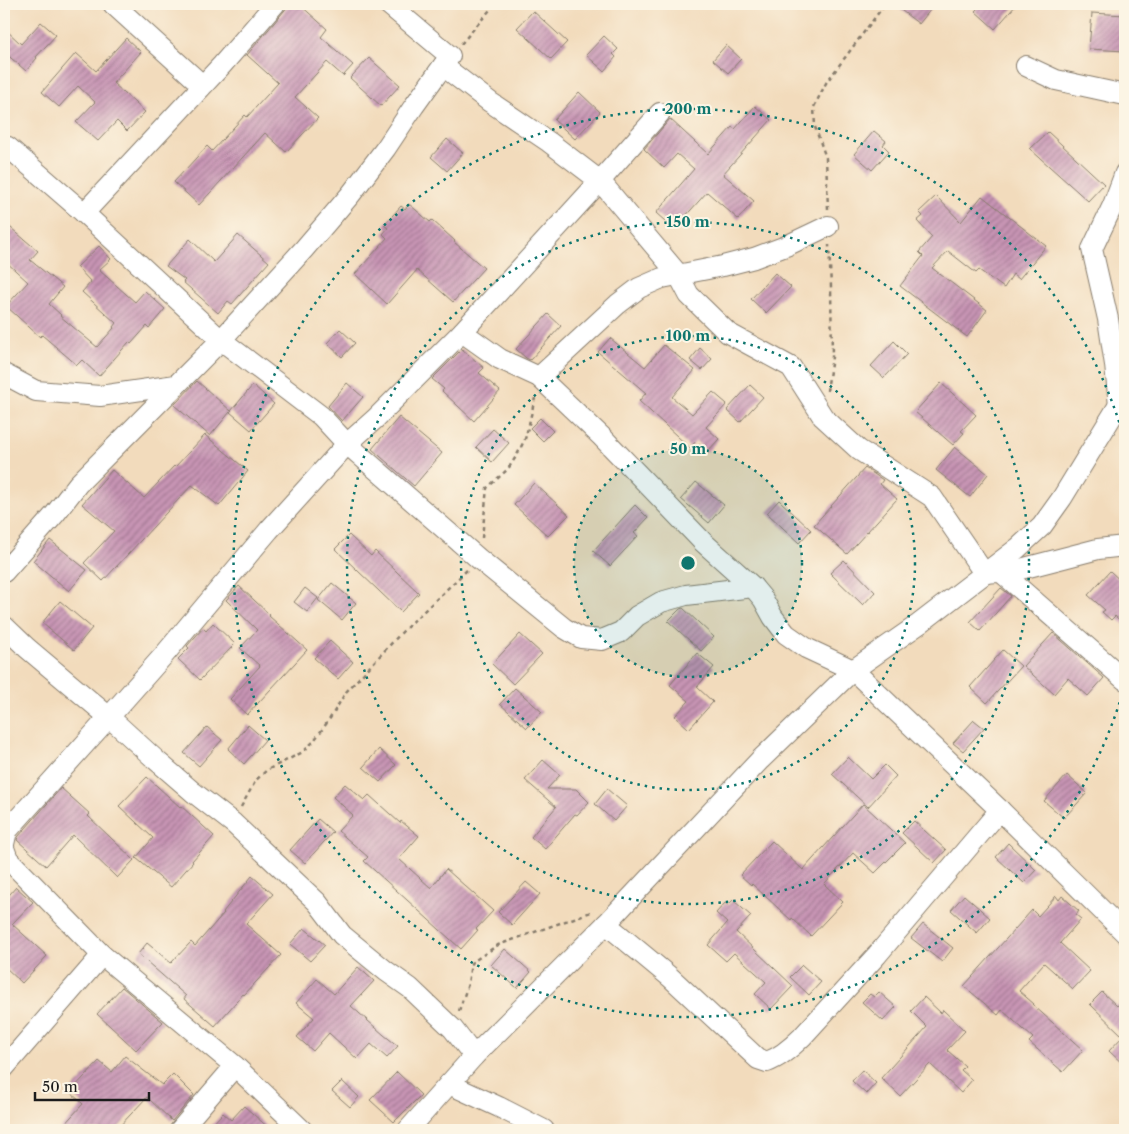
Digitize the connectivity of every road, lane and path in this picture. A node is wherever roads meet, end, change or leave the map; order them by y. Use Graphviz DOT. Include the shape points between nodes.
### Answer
graph roads {
  1 [pos="113,4"];
  2 [pos="275,4"];
  3 [pos="388,4"];
  4 [pos="495,4"];
  5 [pos="885,4"];
  6 [pos="447,61"];
  7 [pos="1026,66"];
  8 [pos="202,85"];
  9 [pos="1125,95"];
  10 [pos="660,113"];
  11 [pos="5,146"];
  12 [pos="1125,173"];
  13 [pos="600,181"];
  14 [pos="84,213"];
  15 [pos="828,226"];
  16 [pos="678,274"];
  17 [pos="462,332"];
  18 [pos="221,340"];
  19 [pos="4,374"];
  20 [pos="539,377"];
  21 [pos="176,385"];
  22 [pos="1122,401"];
  23 [pos="823,417"];
  24 [pos="347,444"];
  25 [pos="1125,546"];
  26 [pos="479,559"];
  27 [pos="4,572"];
  28 [pos="992,573"];
  29 [pos="753,587"];
  30 [pos="4,626"];
  31 [pos="853,670"];
  32 [pos="1125,680"];
  33 [pos="110,717"];
  34 [pos="1000,810"];
  35 [pos="233,823"];
  36 [pos="4,846"];
  37 [pos="598,918"];
  38 [pos="1125,933"];
  39 [pos="102,955"];
  40 [pos="453,1029"];
  41 [pos="474,1056"];
  42 [pos="235,1066"];
  43 [pos="4,1068"];
  44 [pos="449,1084"];
  45 [pos="180,1130"];
  46 [pos="302,1130"];
  47 [pos="408,1130"];
  48 [pos="544,1130"];
  1 -- 8 [label="street"];
  2 -- 8 [label="street"];
  3 -- 6 [label="street"];
  4 -- 6 [label="path"];
  5 -- 15 [label="path" via="826,83 814,107 815,127 826,158"];
  6 -- 13 [label="street" via="490,102"];
  6 -- 18 [label="street" via="351,194"];
  7 -- 9 [label="street" via="1056,80"];
  8 -- 14 [label="street"];
  10 -- 13 [label="street"];
  11 -- 14 [label="street"];
  12 -- 22 [label="street" via="1092,249"];
  13 -- 16 [label="street"];
  13 -- 17 [label="street"];
  14 -- 18 [label="street"];
  15 -- 16 [label="street" via="754,258"];
  15 -- 23 [label="path" via="832,357"];
  16 -- 20 [label="street" via="639,288"];
  16 -- 23 [label="street" via="689,295 728,333 791,367"];
  17 -- 20 [label="street" via="500,359"];
  17 -- 24 [label="street"];
  18 -- 21 [label="street"];
  18 -- 24 [label="street" via="321,416"];
  19 -- 21 [label="street" via="36,391 100,396"];
  20 -- 26 [label="path" via="521,447 508,469 487,488"];
  20 -- 29 [label="street" via="702,542"];
  21 -- 27 [label="street" via="78,484"];
  22 -- 28 [label="street" via="1042,526"];
  23 -- 28 [label="street" via="859,450 932,497"];
  24 -- 26 [label="street"];
  24 -- 33 [label="street" via="269,530"];
  25 -- 28 [label="street"];
  26 -- 29 [label="street" via="564,628 581,638 602,640 621,632 637,616 661,602 686,595"];
  26 -- 35 [label="path" via="346,692 303,752 267,770 256,780"];
  28 -- 31 [label="street"];
  28 -- 32 [label="street"];
  29 -- 31 [label="street" via="786,634 806,648"];
  30 -- 33 [label="street"];
  31 -- 34 [label="street"];
  31 -- 37 [label="street"];
  33 -- 35 [label="street" via="193,792"];
  33 -- 36 [label="street" via="7,831"];
  34 -- 37 [label="street" via="809,1030 790,1048 767,1062 758,1059 670,977"];
  34 -- 38 [label="street"];
  35 -- 40 [label="street" via="317,902 342,935 410,988"];
  36 -- 39 [label="street" via="8,858"];
  37 -- 40 [label="path" via="498,945 471,963 468,984"];
  37 -- 41 [label="street"];
  39 -- 42 [label="street"];
  39 -- 43 [label="street"];
  40 -- 41 [label="street"];
  41 -- 44 [label="street"];
  42 -- 45 [label="street"];
  42 -- 46 [label="street"];
  44 -- 47 [label="street"];
  44 -- 48 [label="street"];
}
